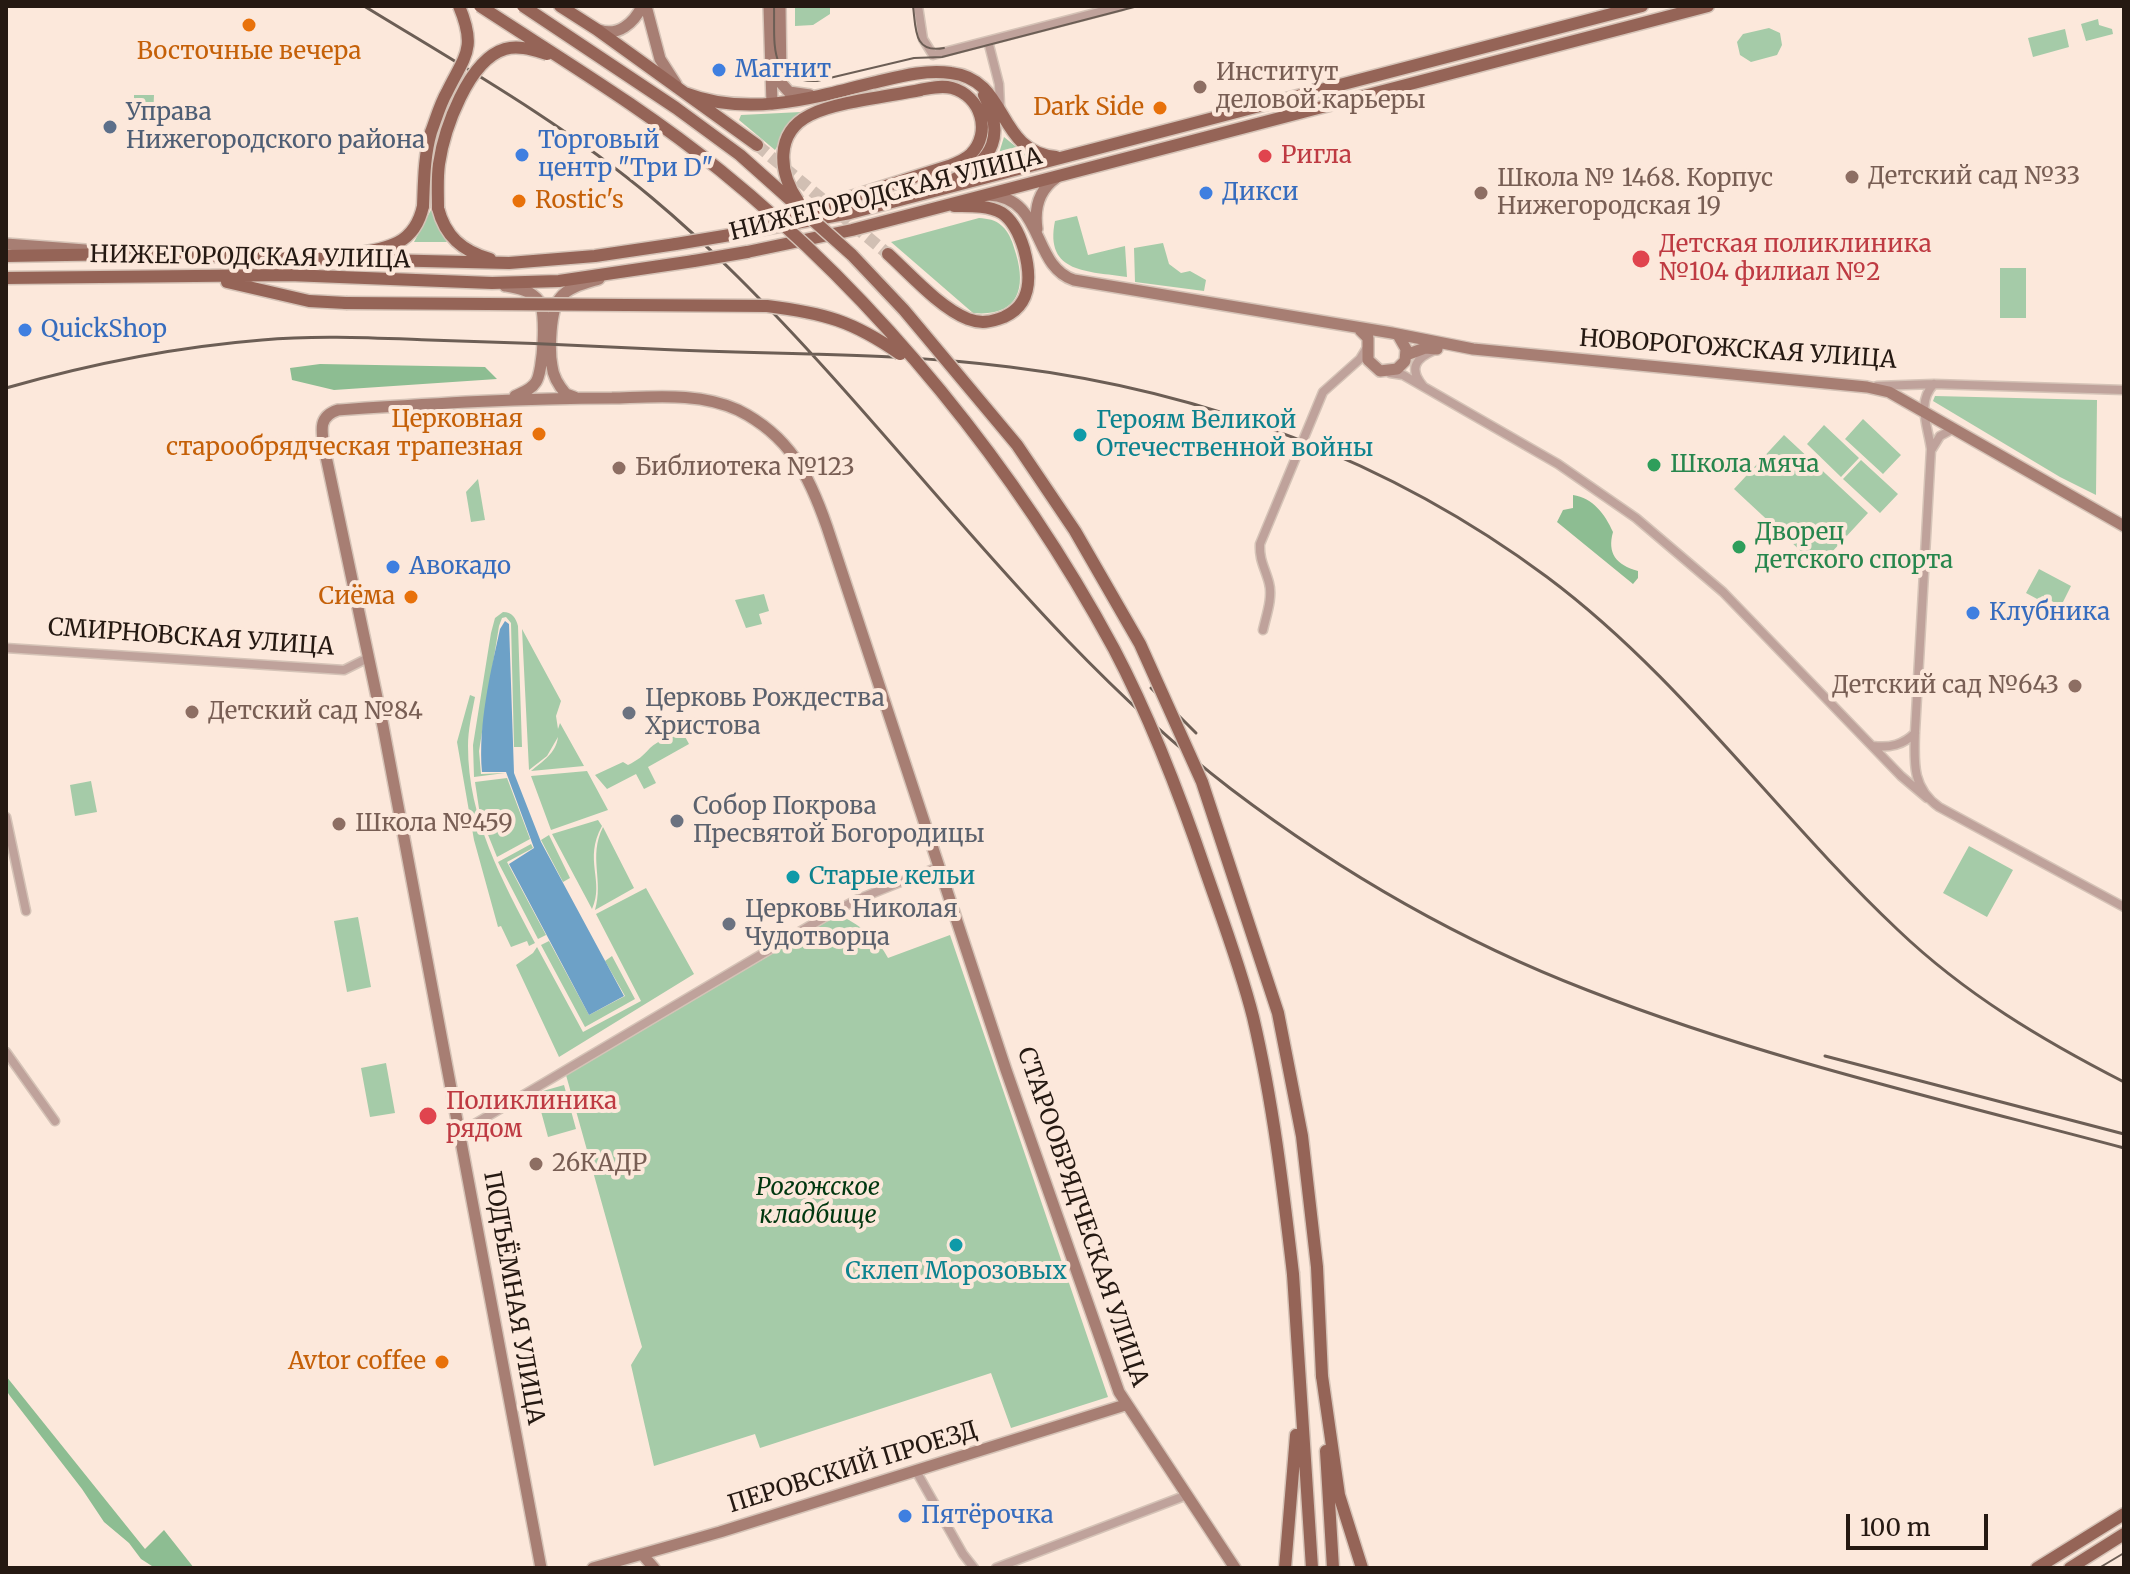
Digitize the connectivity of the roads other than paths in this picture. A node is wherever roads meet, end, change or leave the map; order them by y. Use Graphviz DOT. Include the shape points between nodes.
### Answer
graph roads {
  1 [pos="459,6"];
  2 [pos="480,6"];
  3 [pos="523,6"];
  4 [pos="560,6"];
  5 [pos="644,6"];
  6 [pos="769,6"];
  7 [pos="780,6"];
  8 [pos="918,6"];
  9 [pos="1122,6"];
  10 [pos="1642,6"];
  11 [pos="1708,6"];
  12 [pos="596,29"];
  13 [pos="988,41"];
  14 [pos="558,57"];
  15 [pos="975,82"];
  16 [pos="682,90"];
  17 [pos="823,96"];
  18 [pos="772,104"];
  19 [pos="1000,107"];
  20 [pos="757,145"];
  21 [pos="1068,157"];
  22 [pos="1063,174"];
  23 [pos="918,194"];
  24 [pos="972,197"];
  25 [pos="927,209"];
  26 [pos="806,213"];
  27 [pos="1038,234"];
  28 [pos="730,235"];
  29 [pos="6,244"];
  30 [pos="125,254"];
  31 [pos="888,254"];
  32 [pos="6,256"];
  33 [pos="322,257"];
  34 [pos="509,263"];
  35 [pos="614,274"];
  36 [pos="180,276"];
  37 [pos="6,278"];
  38 [pos="492,283"];
  39 [pos="1360,329"];
  40 [pos="1381,333"];
  41 [pos="1398,335"];
  42 [pos="1367,346"];
  43 [pos="1458,347"];
  44 [pos="1438,349"];
  45 [pos="1405,358"];
  46 [pos="1381,370"];
  47 [pos="1346,371"];
  48 [pos="1407,378"];
  49 [pos="1934,384"];
  50 [pos="1867,387"];
  51 [pos="1427,389"];
  52 [pos="2124,390"];
  53 [pos="944,395"];
  54 [pos="579,398"];
  55 [pos="507,399"];
  56 [pos="1924,412"];
  57 [pos="322,422"];
  58 [pos="1953,429"];
  59 [pos="1931,449"];
  60 [pos="2124,526"];
  61 [pos="1263,630"];
  62 [pos="6,648"];
  63 [pos="368,658"];
  64 [pos="1915,732"];
  65 [pos="1873,746"];
  66 [pos="1927,798"];
  67 [pos="6,817"];
  68 [pos="938,867"];
  69 [pos="2124,907"];
  70 [pos="26,911"];
  71 [pos="6,1052"];
  72 [pos="55,1121"];
  73 [pos="461,1132"];
  74 [pos="1299,1375"];
  75 [pos="1322,1376"];
  76 [pos="1125,1405"];
  77 [pos="916,1471"];
  78 [pos="1187,1495"];
  79 [pos="2124,1514"];
  80 [pos="2124,1534"];
  81 [pos="642,1554"];
  82 [pos="1236,1565"];
  83 [pos="541,1568"];
  84 [pos="593,1568"];
  85 [pos="654,1568"];
  86 [pos="974,1568"];
  87 [pos="996,1568"];
  88 [pos="1285,1568"];
  89 [pos="1312,1568"];
  90 [pos="1333,1568"];
  91 [pos="1362,1568"];
  92 [pos="2037,1568"];
  93 [pos="2070,1568"];
  1 -- 33 [label="main road, bridge" via="469,43 431,135 423,206 414,231 393,245"];
  2 -- 14 [label="main road, bridge"];
  3 -- 26 [label="main road, bridge" via="676,108"];
  4 -- 12 [label="main road"];
  5 -- 12 [label="street" via="622,29"];
  5 -- 16 [label="street" via="660,59"];
  6 -- 18 [label="street"];
  7 -- 17 [label="street" via="781,83 789,92"];
  8 -- 13 [label="street" via="923,39 933,55"];
  9 -- 13 [label="street"];
  10 -- 21 [label="main road, НИЖЕГОРОДСКАЯ УЛИЦА"];
  11 -- 22 [label="main road, НИЖЕГОРОДСКАЯ УЛИЦА"];
  12 -- 16 [label="main road"];
  13 -- 19 [label="street"];
  14 -- 34 [label="main road, bridge" via="524,48 488,57 444,137 441,220 457,244"];
  14 -- 53 [label="main road, bridge" via="662,126 755,200 827,267"];
  15 -- 17 [label="main road" via="955,73 919,73"];
  15 -- 19 [label="main road"];
  15 -- 23 [label="main road" via="995,124 988,154 966,174"];
  16 -- 18 [label="main road" via="712,102"];
  16 -- 20 [label="main road"];
  17 -- 18 [label="main road"];
  19 -- 21 [label="main road" via="1026,148"];
  21 -- 23 [label="main road, НИЖЕГОРОДСКАЯ УЛИЦА"];
  22 -- 24 [label="main road, НИЖЕГОРОДСКАЯ УЛИЦА"];
  22 -- 27 [label="street" via="1041,193"];
  23 -- 28 [label="main road, НИЖЕГОРОДСКАЯ УЛИЦА"];
  24 -- 25 [label="main road, НИЖЕГОРОДСКАЯ УЛИЦА"];
  24 -- 27 [label="street, НОВОРОГОЖСКАЯ УЛИЦА" via="1012,201"];
  25 -- 31 [label="main road" via="978,206 1006,216 1021,239 1030,278 1018,308 982,323 967,318"];
  25 -- 35 [label="main road, НИЖЕГОРОДСКАЯ УЛИЦА, bridge" via="747,252"];
  26 -- 28 [label="main road, bridge" via="785,179 782,165 786,141 800,122 823,110 941,86 954,88 975,103 982,133 964,160"];
  26 -- 75 [label="main road, bridge" via="896,301 1017,445 1075,531 1140,644 1202,782 1278,1013 1302,1136 1317,1267"];
  27 -- 39 [label="street, НОВОРОГОЖСКАЯ УЛИЦА" via="1054,267 1074,280"];
  28 -- 34 [label="main road, НИЖЕГОРОДСКАЯ УЛИЦА, bridge"];
  29 -- 30 [label="street"];
  30 -- 32 [label="main road, НИЖЕГОРОДСКАЯ УЛИЦА"];
  30 -- 33 [label="main road, НИЖЕГОРОДСКАЯ УЛИЦА"];
  33 -- 34 [label="main road, НИЖЕГОРОДСКАЯ УЛИЦА"];
  35 -- 38 [label="main road, НИЖЕГОРОДСКАЯ УЛИЦА"];
  35 -- 54 [label="street" via="566,292 555,307 551,364 566,394"];
  36 -- 37 [label="main road, НИЖЕГОРОДСКАЯ УЛИЦА"];
  36 -- 38 [label="main road, НИЖЕГОРОДСКАЯ УЛИЦА"];
  36 -- 53 [label="main road, bridge" via="309,301 767,306 809,311 870,333"];
  38 -- 55 [label="street" via="523,289 542,307 539,375 527,391"];
  39 -- 40 [label="street, НОВОРОГОЖСКАЯ УЛИЦА"];
  39 -- 42 [label="street"];
  40 -- 41 [label="street, НОВОРОГОЖСКАЯ УЛИЦА"];
  40 -- 42 [label="street"];
  41 -- 43 [label="street, НОВОРОГОЖСКАЯ УЛИЦА"];
  41 -- 45 [label="street" via="1405,344"];
  42 -- 46 [label="street" via="1368,360"];
  42 -- 47 [label="street"];
  43 -- 44 [label="street"];
  43 -- 50 [label="street, НОВОРОГОЖСКАЯ УЛИЦА"];
  44 -- 45 [label="street" via="1425,348"];
  44 -- 51 [label="street" via="1415,364 1415,375"];
  45 -- 46 [label="street" via="1397,369"];
  45 -- 48 [label="street"];
  46 -- 47 [label="street"];
  46 -- 48 [label="street"];
  47 -- 61 [label="street" via="1323,392 1260,544 1259,558 1270,585"];
  48 -- 51 [label="street"];
  49 -- 50 [label="street, НОВОРОГОЖСКАЯ УЛИЦА"];
  49 -- 52 [label="street, НОВОРОГОЖСКАЯ УЛИЦА"];
  49 -- 56 [label="street" via="1923,398"];
  50 -- 56 [label="street" via="1889,392"];
  51 -- 65 [label="street" via="1558,464 1636,518 1723,592"];
  53 -- 74 [label="main road, bridge" via="1050,539 1115,651 1175,783 1252,1015 1277,1140"];
  54 -- 55 [label="street, СТАРООБРЯДЧЕСКАЯ УЛИЦА"];
  54 -- 68 [label="street, СТАРООБРЯДЧЕСКАЯ УЛИЦА" via="719,403 763,425 793,453 823,515"];
  55 -- 57 [label="street, СТАРООБРЯДЧЕСКАЯ УЛИЦА" via="338,410"];
  56 -- 58 [label="street"];
  56 -- 59 [label="street"];
  57 -- 63 [label="street, СМИРНОВСКАЯ УЛИЦА"];
  58 -- 59 [label="street"];
  58 -- 60 [label="street"];
  59 -- 64 [label="street"];
  62 -- 63 [label="street, СМИРНОВСКАЯ УЛИЦА" via="344,670"];
  63 -- 73 [label="street, ПОДЪЁМНАЯ УЛИЦА"];
  64 -- 65 [label="street" via="1905,742"];
  64 -- 66 [label="street" via="1914,771"];
  65 -- 66 [label="street"];
  66 -- 69 [label="street"];
  67 -- 70 [label="street"];
  68 -- 73 [label="street" via="823,918"];
  68 -- 76 [label="street, СТАРООБРЯДЧЕСКАЯ УЛИЦА"];
  71 -- 72 [label="street"];
  73 -- 83 [label="street, ПОДЪЁМНАЯ УЛИЦА"];
  74 -- 88 [label="main road"];
  74 -- 89 [label="main road"];
  75 -- 90 [label="main road"];
  75 -- 91 [label="main road" via="1339,1495"];
  76 -- 77 [label="street, ПЕРОВСКИЙ ПРОЕЗД"];
  76 -- 78 [label="street, СТАРООБРЯДЧЕСКАЯ УЛИЦА"];
  77 -- 81 [label="street, ПЕРОВСКИЙ ПРОЕЗД"];
  77 -- 86 [label="street"];
  78 -- 82 [label="street, СТАРООБРЯДЧЕСКАЯ УЛИЦА"];
  78 -- 87 [label="street"];
  79 -- 92 [label="main road"];
  80 -- 93 [label="main road"];
  81 -- 84 [label="street, ПЕРОВСКИЙ ПРОЕЗД"];
  81 -- 85 [label="street"];
}
